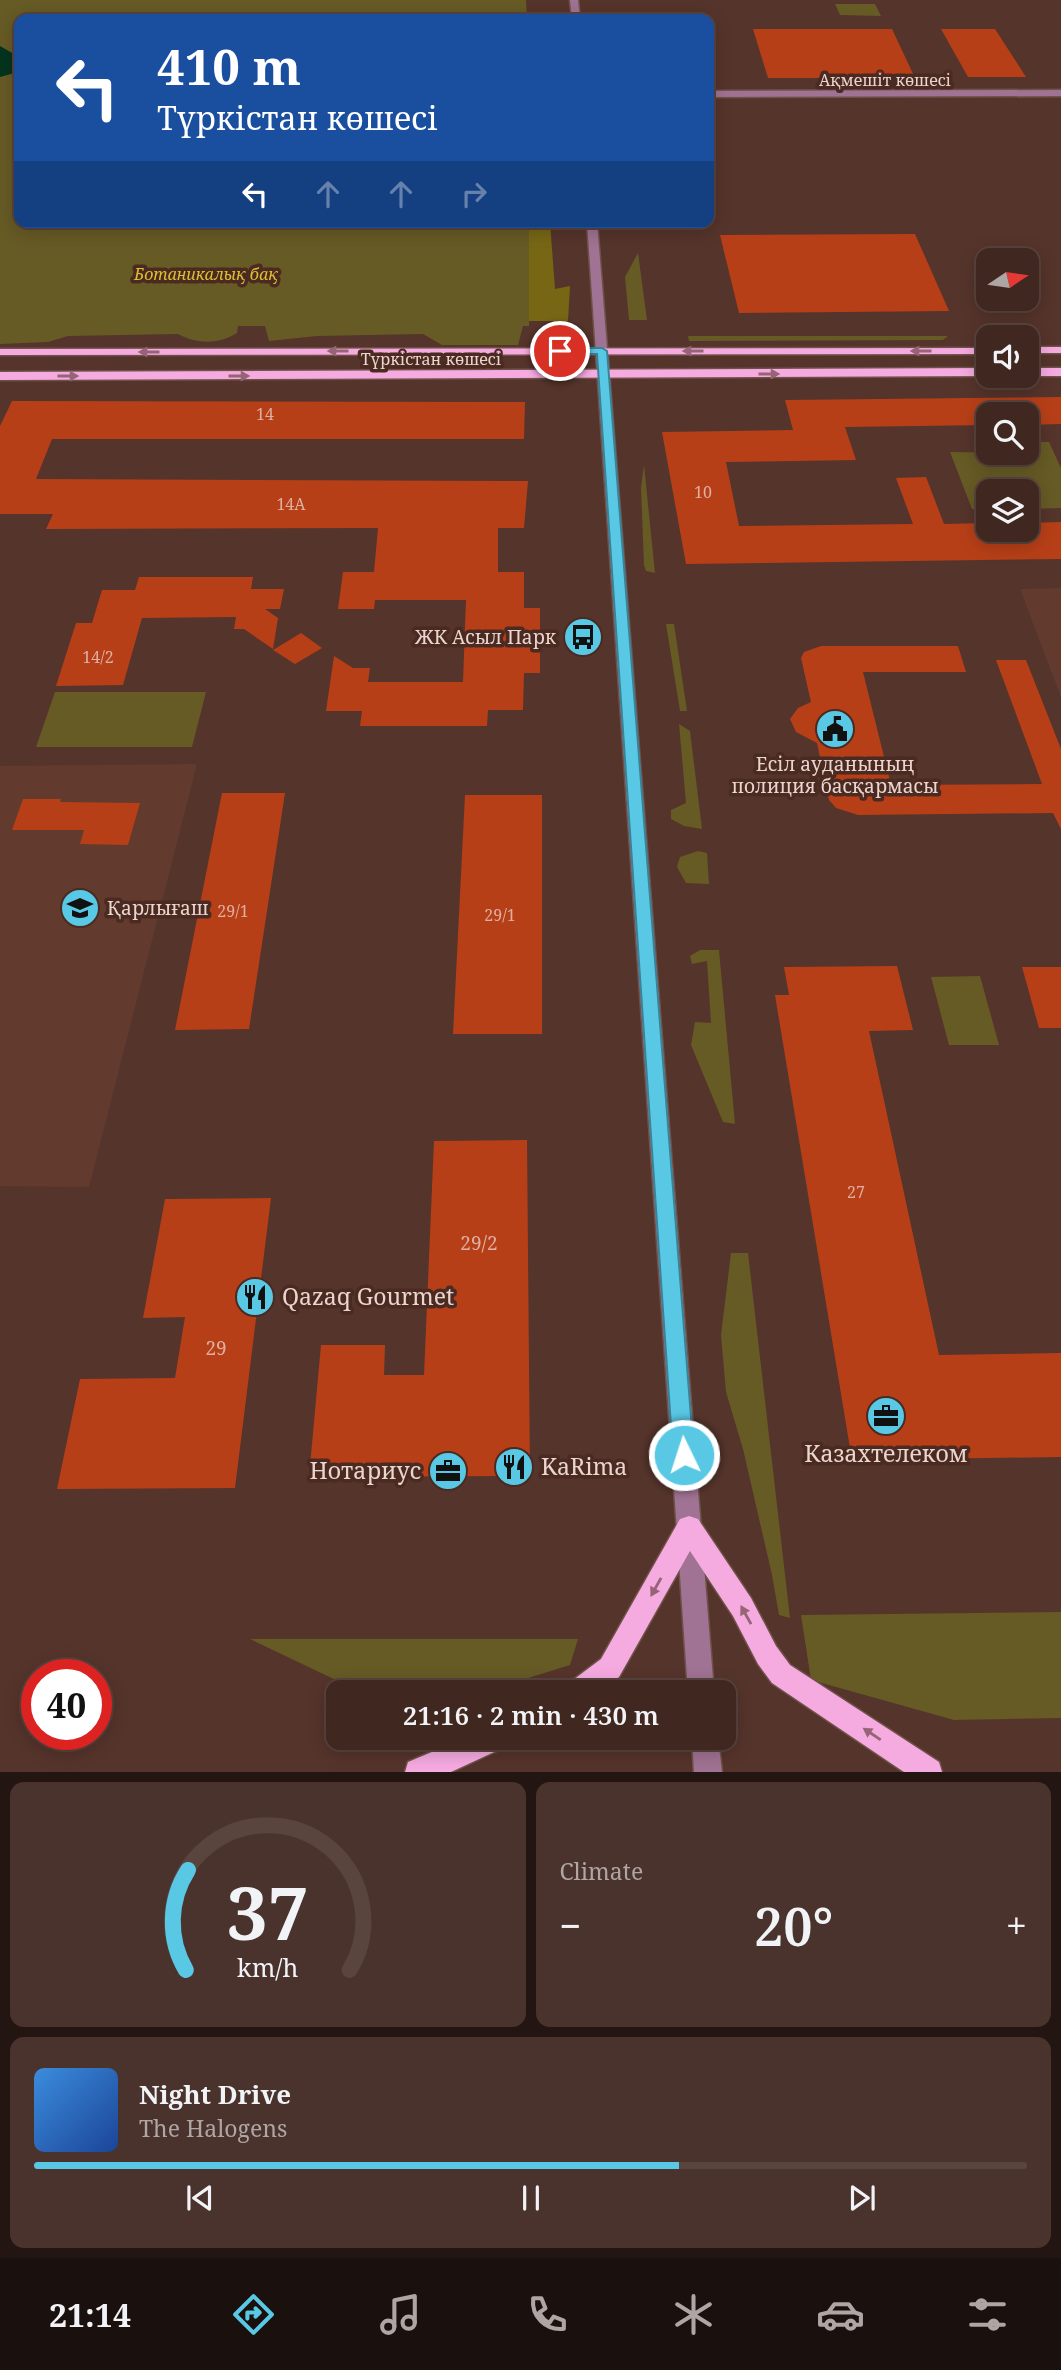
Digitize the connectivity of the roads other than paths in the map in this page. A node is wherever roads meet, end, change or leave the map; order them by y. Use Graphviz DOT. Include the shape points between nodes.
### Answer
graph roads {
  1 [pos="1061,93"];
  2 [pos="714,94"];
  3 [pos="593,228"];
  4 [pos="976,351"];
  5 [pos="1039,351"];
  6 [pos="1061,351"];
  7 [pos="0,352"];
  8 [pos="26,352"];
  9 [pos="0,361"];
  10 [pos="602,363"];
  11 [pos="0,367"];
  12 [pos="976,372"];
  13 [pos="1039,372"];
  14 [pos="1061,372"];
  15 [pos="0,376"];
  16 [pos="24,376"];
  17 [pos="689,1528"];
  18 [pos="594,1680"];
  19 [pos="700,1680"];
  20 [pos="468,1750"];
  21 [pos="706,1750"];
  22 [pos="418,1772"];
  23 [pos="708,1772"];
  24 [pos="929,1772"];
  1 -- 2 [label="street, Ақмешіт көшесі"];
  3 -- 10 [label="street"];
  4 -- 10 [label="main road, Түркістан көшесі, one-way"];
  5 -- 6 [label="main road"];
  7 -- 8 [label="main road, Түркістан көшесі"];
  8 -- 9 [label="main road"];
  10 -- 8 [label="main road, Түркістан көшесі, one-way"];
  10 -- 12 [label="main road, Түркістан көшесі, one-way"];
  16 -- 10 [label="main road, Түркістан көшесі, one-way"];
  10 -- 17 [label="street"];
  11 -- 16 [label="main road"];
  13 -- 14 [label="main road"];
  15 -- 16 [label="main road, Түркістан көшесі"];
  17 -- 18 [label="main road, one-way" via="610,1668"];
  17 -- 19 [label="street"];
  24 -- 17 [label="main road, one-way" via="781,1674"];
  20 -- 22 [label="main road"];
  21 -- 23 [label="street"];
}
